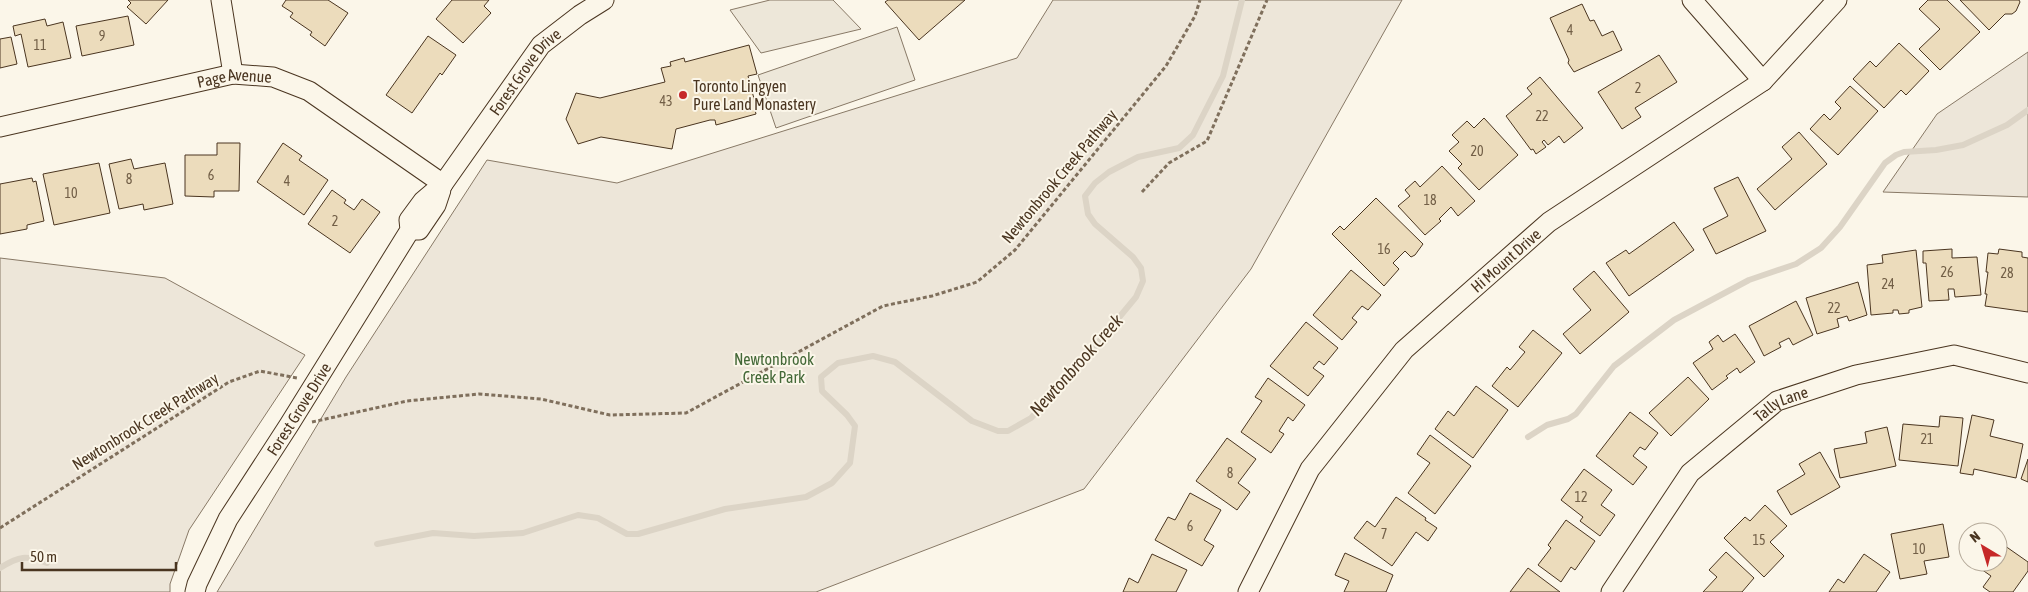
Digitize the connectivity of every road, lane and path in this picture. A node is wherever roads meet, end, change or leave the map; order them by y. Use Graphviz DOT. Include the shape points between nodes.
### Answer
graph roads {
  1 [pos="221,0"];
  2 [pos="604,0"];
  3 [pos="1200,0"];
  4 [pos="1267,0"];
  5 [pos="1692,0"];
  6 [pos="1837,0"];
  7 [pos="233,74"];
  8 [pos="1763,81"];
  9 [pos="0,127"];
  10 [pos="443,184"];
  11 [pos="1142,192"];
  12 [pos="2028,373"];
  13 [pos="314,382"];
  14 [pos="289,426"];
  15 [pos="0,528"];
  16 [pos="196,592"];
  17 [pos="1248,592"];
  18 [pos="1611,592"];
  1 -- 7 [label="street"];
  2 -- 10 [label="street, Forest Grove Drive" via="541,45"];
  3 -- 14 [label="path, Newtonbrook Creek Pathway" via="1195,16 1166,66 1016,250 977,282 883,306 686,413 610,415 541,399 479,394 407,401"];
  4 -- 11 [label="path" via="1207,141 1169,163"];
  5 -- 8 [label="street"];
  6 -- 8 [label="street, Hi Mount Drive"];
  7 -- 9 [label="street, Page Avenue"];
  7 -- 10 [label="street, Page Avenue" via="273,77 309,92"];
  8 -- 17 [label="street, Hi Mount Drive" via="1549,222 1404,350 1310,469"];
  10 -- 13 [label="street, Forest Grove Drive" via="408,220 410,230"];
  12 -- 18 [label="street, Tally Lane" via="1954,356 1856,375 1776,400 1690,473"];
  13 -- 14 [label="street, Forest Grove Drive"];
  13 -- 15 [label="path, Newtonbrook Creek Pathway" via="260,371 228,382"];
  14 -- 16 [label="street, Forest Grove Drive" via="228,519"];
}
